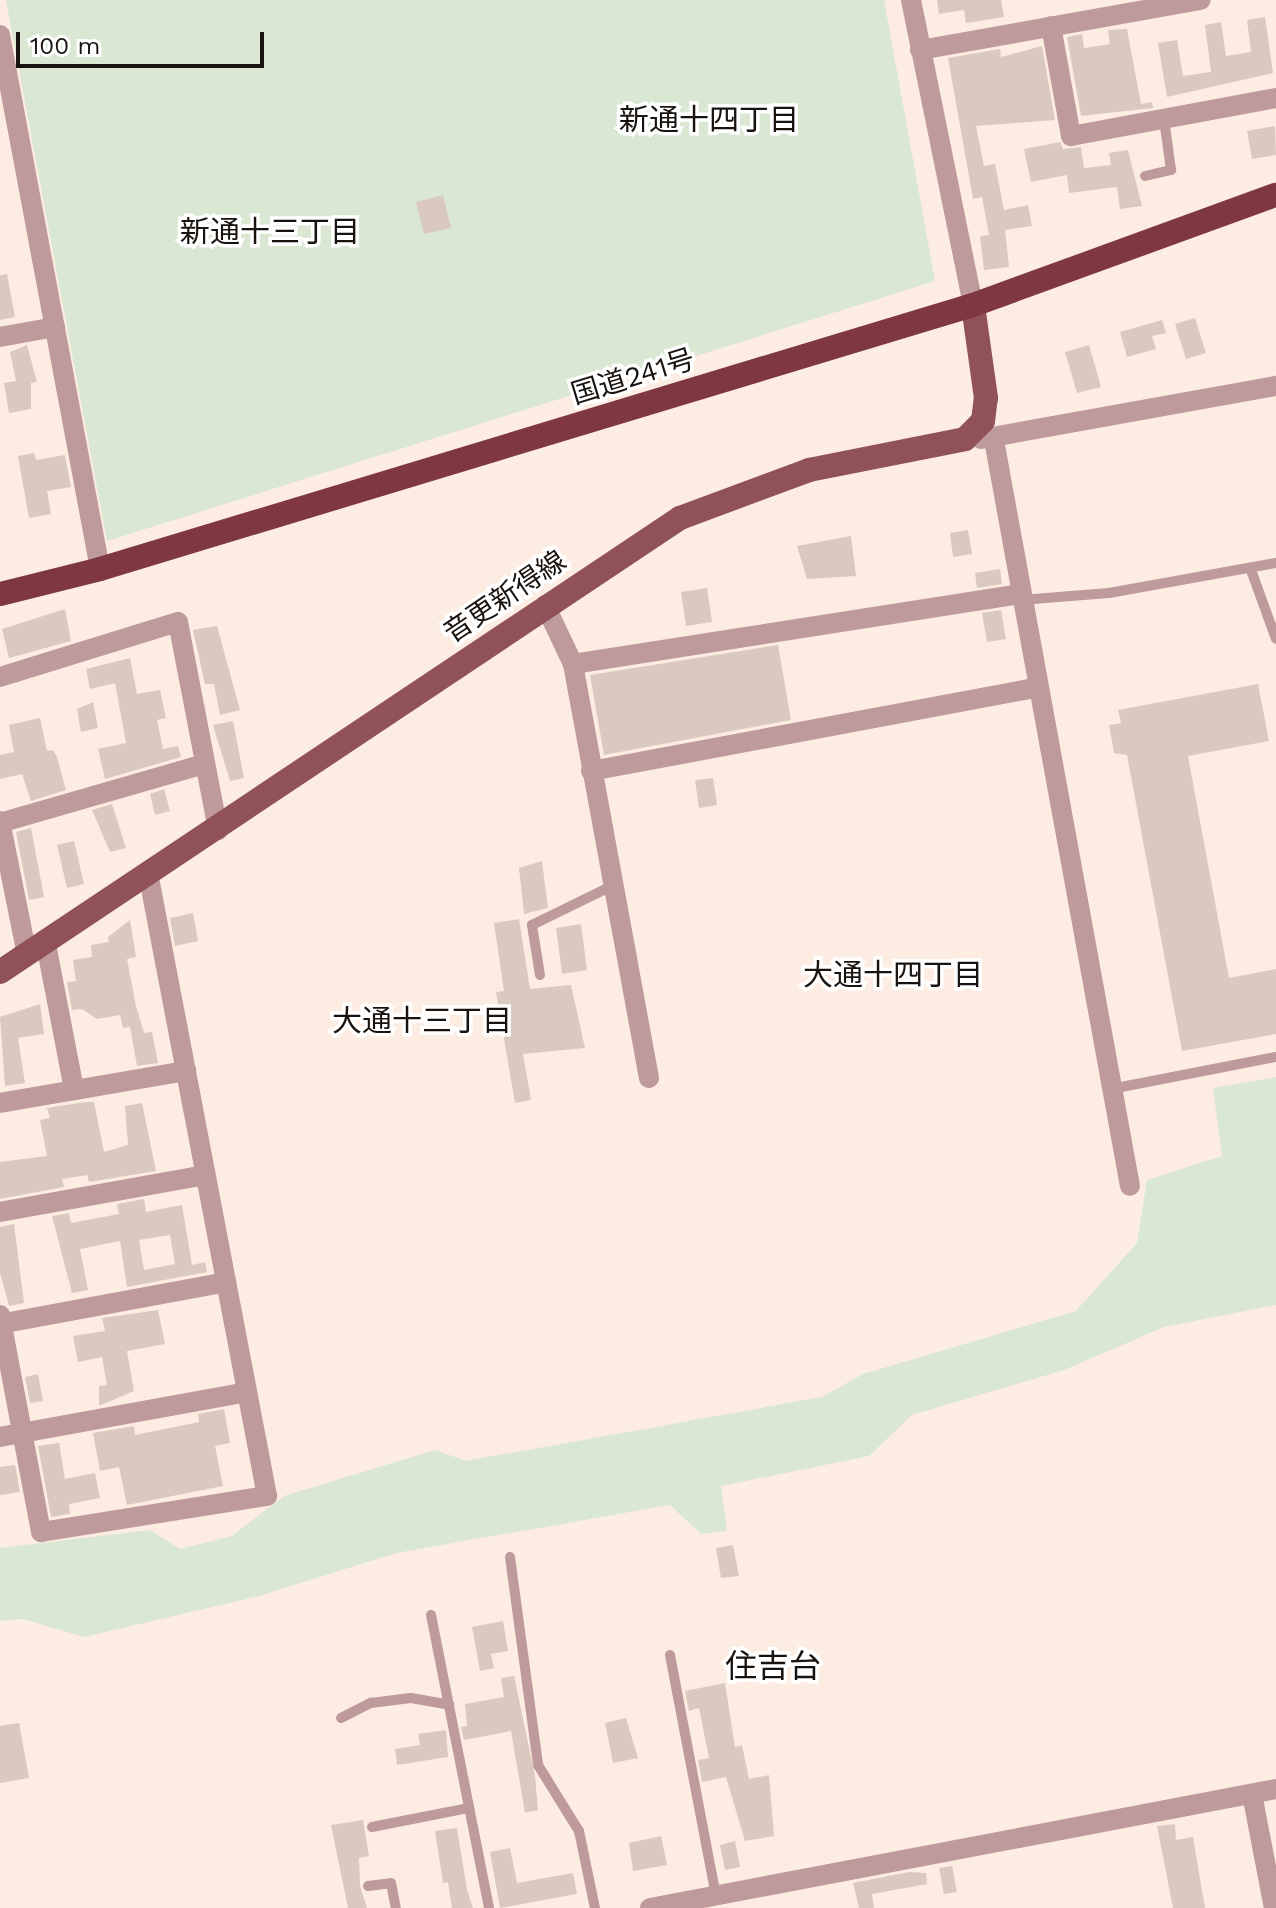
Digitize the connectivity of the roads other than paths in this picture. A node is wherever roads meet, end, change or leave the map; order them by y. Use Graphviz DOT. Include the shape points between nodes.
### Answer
graph roads {
  1 [pos="911,0"];
  2 [pos="1201,0"];
  3 [pos="1172,3"];
  4 [pos="1051,26"];
  5 [pos="0,35"];
  6 [pos="920,50"];
  7 [pos="1276,98"];
  8 [pos="1164,119"];
  9 [pos="1145,176"];
  10 [pos="1276,195"];
  11 [pos="973,305"];
  12 [pos="55,327"];
  13 [pos="0,337"];
  14 [pos="1276,386"];
  15 [pos="965,439"];
  16 [pos="994,440"];
  17 [pos="1276,563"];
  18 [pos="100,569"];
  19 [pos="1251,570"];
  20 [pos="0,594"];
  21 [pos="1021,597"];
  22 [pos="545,605"];
  23 [pos="1276,639"];
  24 [pos="573,664"];
  25 [pos="0,677"];
  26 [pos="1036,688"];
  27 [pos="205,764"];
  28 [pos="591,771"];
  29 [pos="0,822"];
  30 [pos="218,830"];
  31 [pos="149,878"];
  32 [pos="610,887"];
  33 [pos="37,950"];
  34 [pos="0,972"];
  35 [pos="540,975"];
  36 [pos="1276,1057"];
  37 [pos="186,1071"];
  38 [pos="649,1078"];
  39 [pos="1111,1089"];
  40 [pos="74,1090"];
  41 [pos="0,1103"];
  42 [pos="205,1175"];
  43 [pos="1130,1186"];
  44 [pos="0,1212"];
  45 [pos="226,1282"];
  46 [pos="1,1321"];
  47 [pos="247,1392"];
  48 [pos="22,1433"];
  49 [pos="0,1437"];
  50 [pos="510,1557"];
  51 [pos="431,1615"];
  52 [pos="670,1655"];
  53 [pos="449,1705"];
  54 [pos="341,1718"];
  55 [pos="1276,1789"];
  56 [pos="1252,1794"];
  57 [pos="469,1808"];
  58 [pos="372,1827"];
  59 [pos="368,1886"];
  60 [pos="716,1896"];
  61 [pos="396,1908"];
  62 [pos="489,1908"];
  63 [pos="595,1908"];
  64 [pos="650,1908"];
  65 [pos="1274,1908"];
  1 -- 6 [label="street"];
  2 -- 3 [label="street"];
  3 -- 4 [label="street"];
  4 -- 6 [label="street"];
  4 -- 8 [label="street" via="1071,136"];
  5 -- 12 [label="street"];
  6 -- 11 [label="street"];
  7 -- 8 [label="street"];
  8 -- 9 [label="lane" via="1171,170"];
  10 -- 11 [label="highway, 国道241号"];
  11 -- 15 [label="main road" via="986,398 983,421"];
  11 -- 18 [label="highway, 国道241号"];
  12 -- 13 [label="street"];
  12 -- 18 [label="street"];
  14 -- 16 [label="street"];
  15 -- 16 [label="street"];
  15 -- 22 [label="main road, 音更新得線" via="809,470 680,518"];
  16 -- 21 [label="street"];
  17 -- 19 [label="lane"];
  18 -- 20 [label="highway, 国道241号"];
  19 -- 21 [label="lane" via="1109,593"];
  19 -- 23 [label="lane"];
  21 -- 24 [label="street"];
  21 -- 26 [label="street"];
  22 -- 24 [label="street"];
  22 -- 30 [label="main road, 音更新得線"];
  24 -- 28 [label="street"];
  25 -- 27 [label="street" via="178,622"];
  26 -- 28 [label="street"];
  26 -- 39 [label="street"];
  27 -- 29 [label="street"];
  27 -- 30 [label="street"];
  28 -- 32 [label="street"];
  29 -- 33 [label="street"];
  30 -- 31 [label="main road, 音更新得線"];
  31 -- 33 [label="main road, 音更新得線"];
  31 -- 37 [label="street"];
  32 -- 35 [label="lane" via="532,925"];
  32 -- 38 [label="street"];
  33 -- 34 [label="main road, 音更新得線"];
  33 -- 40 [label="street"];
  36 -- 39 [label="lane"];
  37 -- 40 [label="street"];
  37 -- 42 [label="street"];
  39 -- 43 [label="street"];
  40 -- 41 [label="street"];
  42 -- 44 [label="street"];
  42 -- 45 [label="street"];
  45 -- 46 [label="street"];
  45 -- 47 [label="street"];
  46 -- 48 [label="street"];
  47 -- 48 [label="street"];
  47 -- 48 [label="street" via="267,1496 41,1532"];
  48 -- 49 [label="street"];
  50 -- 63 [label="lane" via="538,1765 579,1831"];
  51 -- 53 [label="lane"];
  52 -- 60 [label="lane"];
  53 -- 54 [label="lane" via="411,1698 371,1703"];
  53 -- 57 [label="lane"];
  55 -- 56 [label="street"];
  56 -- 60 [label="street"];
  56 -- 65 [label="street"];
  57 -- 58 [label="lane"];
  57 -- 62 [label="lane"];
  59 -- 61 [label="lane" via="391,1883"];
  60 -- 64 [label="street"];
}
